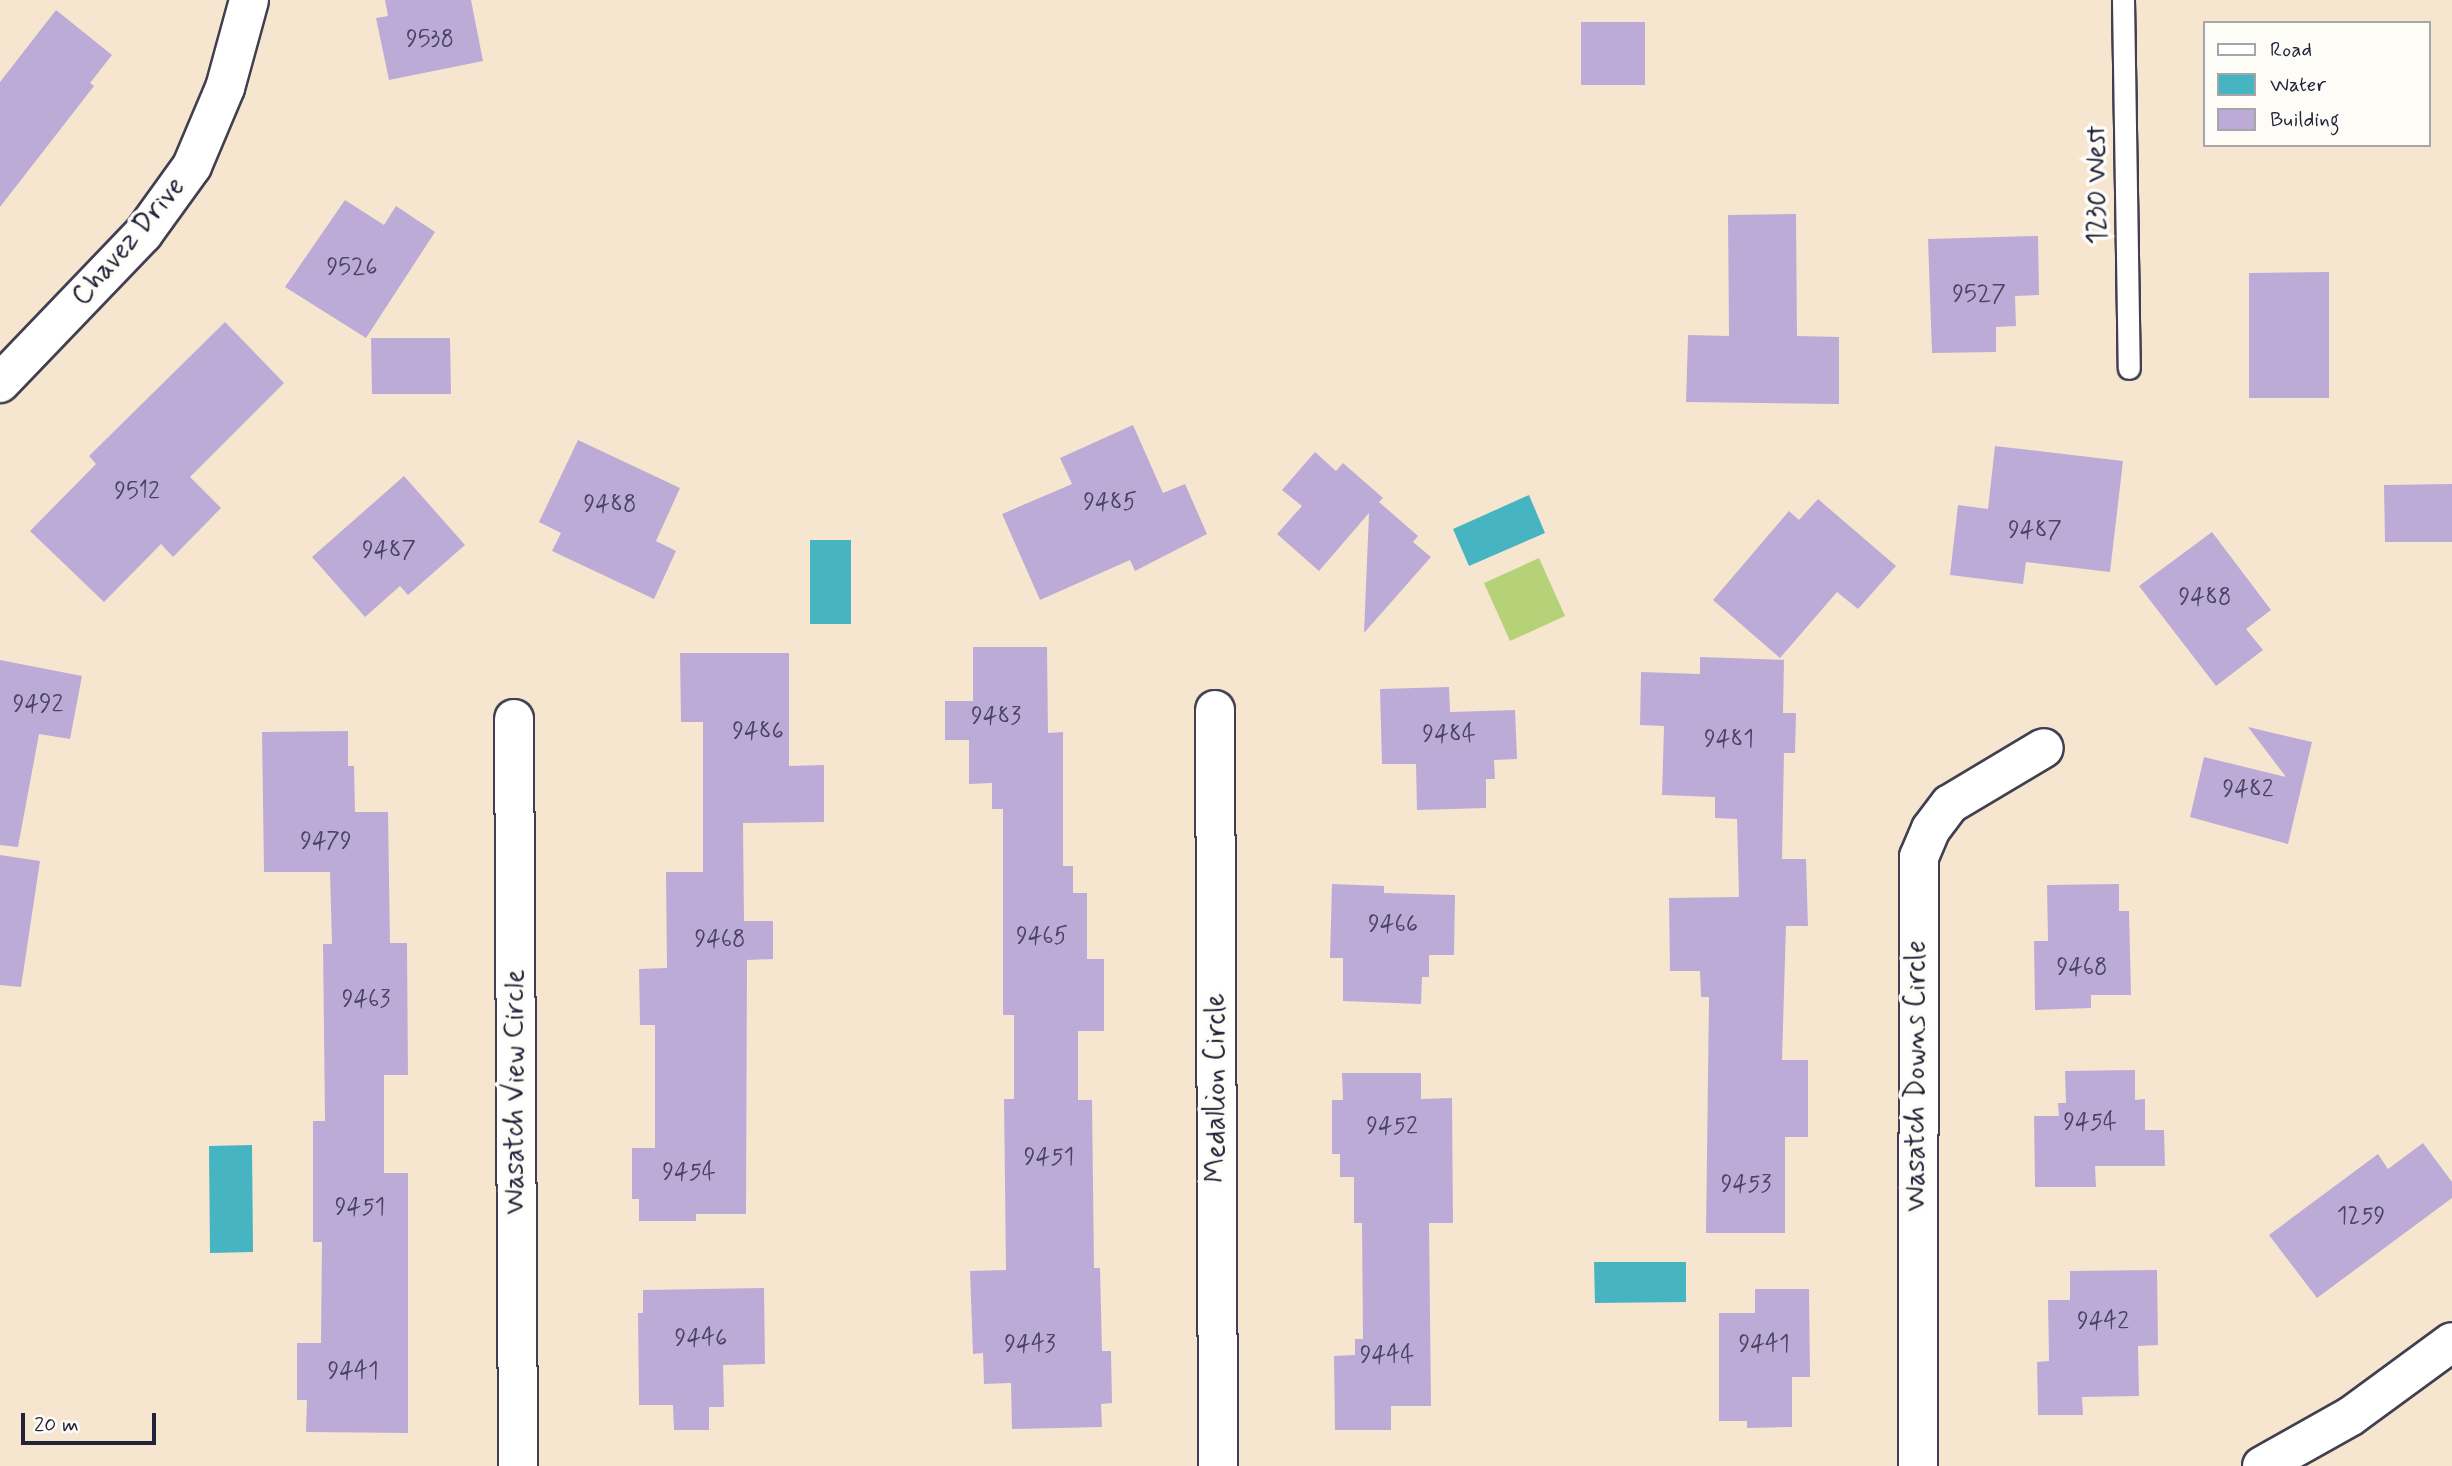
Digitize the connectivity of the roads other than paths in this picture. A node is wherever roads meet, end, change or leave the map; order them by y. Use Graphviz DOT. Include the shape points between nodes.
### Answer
graph roads {
  1 [pos="249,0"];
  2 [pos="2123,0"];
  3 [pos="2129,368"];
  4 [pos="0,383"];
  5 [pos="1215,710"];
  6 [pos="514,719"];
  7 [pos="2044,748"];
  8 [pos="2452,1342"];
  9 [pos="518,1466"];
  10 [pos="1218,1466"];
  11 [pos="1918,1466"];
  12 [pos="2262,1466"];
  1 -- 4 [label="street, Chavez Drive" via="225,88 192,166 143,234"];
  2 -- 3 [label="lane, 1230 West"];
  5 -- 10 [label="street, Medallion Circle"];
  6 -- 9 [label="street, Wasatch View Circle"];
  7 -- 11 [label="street, Wasatch Downs Circle" via="1950,804 1931,829 1919,857"];
  8 -- 12 [label="street" via="2351,1416"];
}
